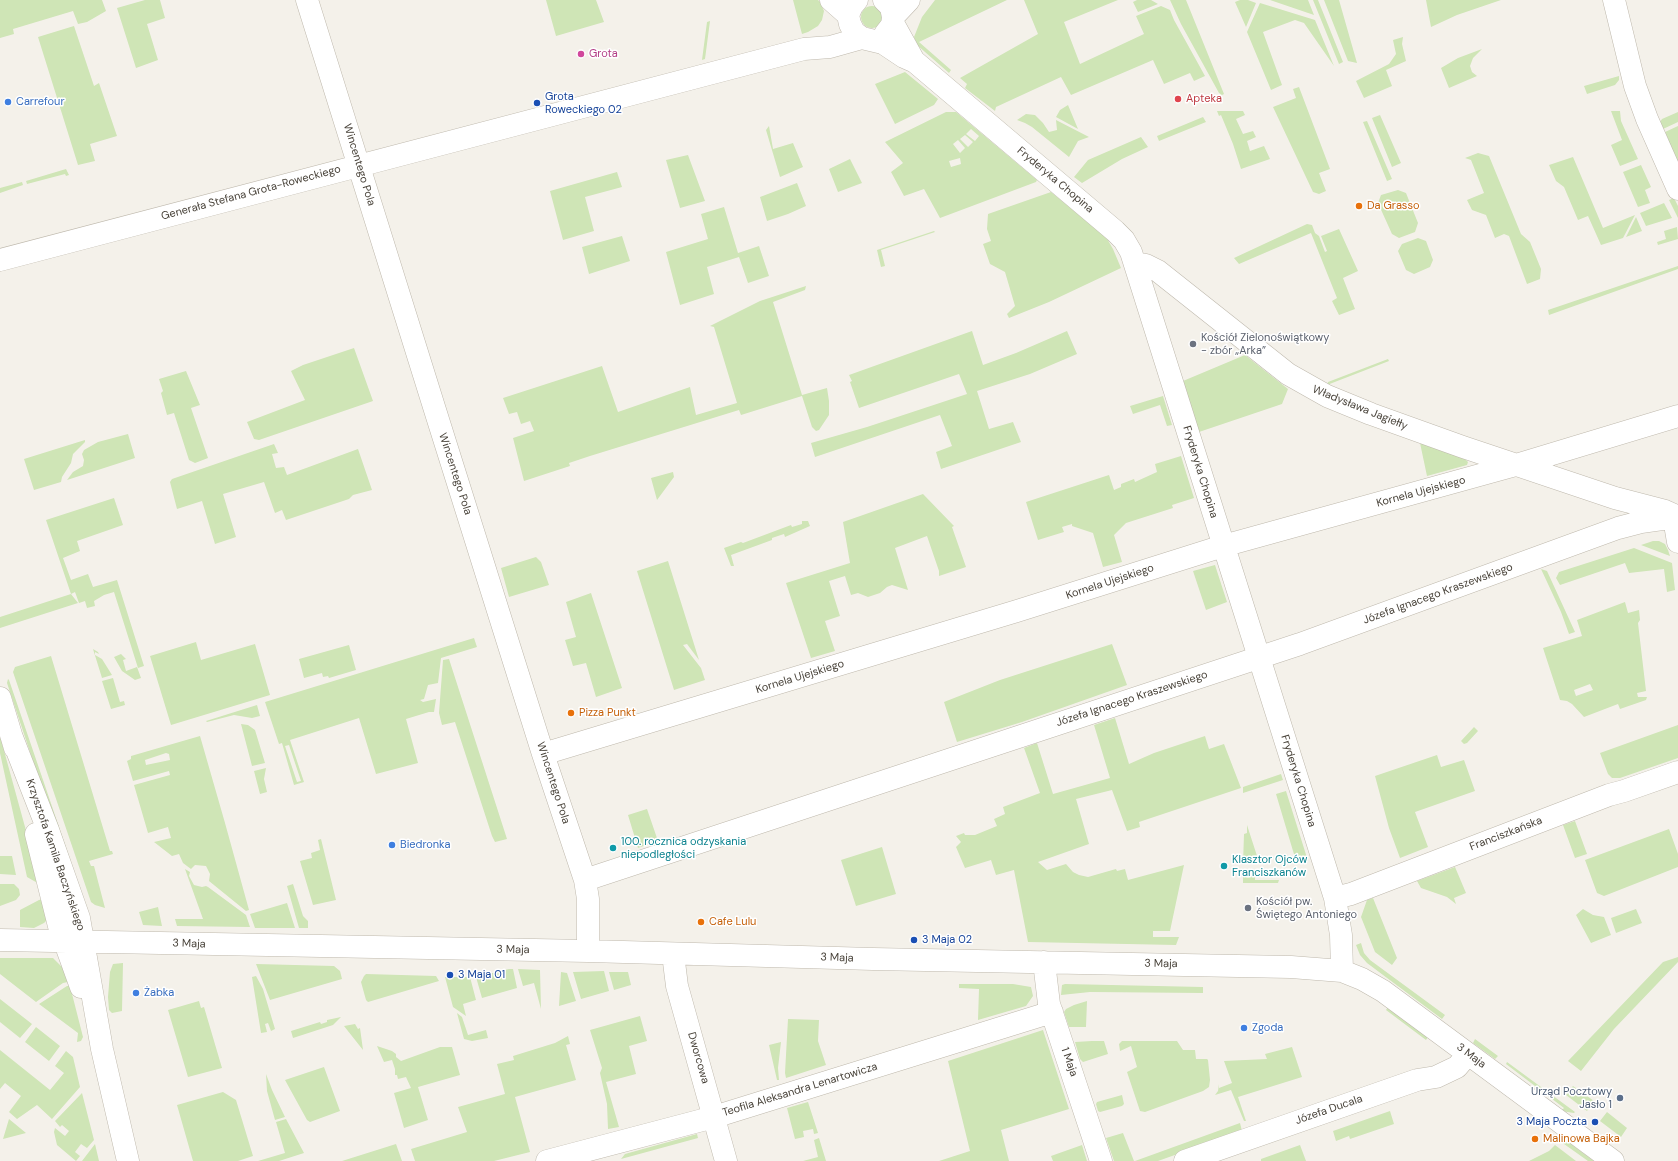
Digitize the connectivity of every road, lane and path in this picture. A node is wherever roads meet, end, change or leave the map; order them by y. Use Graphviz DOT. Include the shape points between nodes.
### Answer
graph roads {
  1 [pos="307,0"];
  2 [pos="831,0"];
  3 [pos="909,0"];
  4 [pos="1614,0"];
  5 [pos="852,12"];
  6 [pos="890,13"];
  7 [pos="868,39"];
  8 [pos="804,49"];
  9 [pos="914,61"];
  10 [pos="359,165"];
  11 [pos="1678,189"];
  12 [pos="0,260"];
  13 [pos="1135,263"];
  14 [pos="1678,416"];
  15 [pos="1516,465"];
  16 [pos="1615,498"];
  17 [pos="1678,518"];
  18 [pos="1641,522"];
  19 [pos="1678,542"];
  20 [pos="1223,546"];
  21 [pos="1259,657"];
  22 [pos="0,698"];
  23 [pos="543,754"];
  24 [pos="1678,772"];
  25 [pos="585,880"];
  26 [pos="1335,898"];
  27 [pos="0,940"];
  28 [pos="75,942"];
  29 [pos="588,951"];
  30 [pos="673,954"];
  31 [pos="1044,962"];
  32 [pos="1342,971"];
  33 [pos="1052,1012"];
  34 [pos="1468,1054"];
  35 [pos="714,1117"];
  36 [pos="128,1161"];
  37 [pos="547,1161"];
  38 [pos="726,1161"];
  39 [pos="1102,1161"];
  40 [pos="1185,1161"];
  41 [pos="1613,1161"];
  1 -- 10 [label="street, Wincentego Pola"];
  2 -- 5 [label="street"];
  3 -- 6 [label="street"];
  4 -- 11 [label="street" via="1635,86"];
  5 -- 7 [label="street" via="854,32"];
  5 -- 8 [label="street"];
  6 -- 7 [label="street" via="886,34"];
  6 -- 9 [label="street"];
  7 -- 8 [label="street" via="830,47"];
  7 -- 9 [label="street"];
  8 -- 10 [label="street, Generała Stefana Grota-Roweckiego"];
  9 -- 13 [label="street, Fryderyka Chopina" via="1121,236"];
  10 -- 12 [label="street, Generała Stefana Grota-Roweckiego"];
  10 -- 23 [label="street, Wincentego Pola"];
  13 -- 15 [label="street, Władysława Jagiełły" via="1146,265 1166,276 1305,385 1371,414"];
  13 -- 20 [label="street, Fryderyka Chopina"];
  14 -- 15 [label="street, Kornela Ujejskiego"];
  15 -- 16 [label="street, Władysława Jagiełły"];
  15 -- 20 [label="street, Kornela Ujejskiego"];
  16 -- 17 [label="street, Władysława Jagiełły" via="1659,509"];
  16 -- 18 [label="street, Władysława Jagiełły"];
  17 -- 18 [label="street, Józefa Ignacego Kraszewskiego"];
  17 -- 19 [label="street"];
  18 -- 21 [label="street, Józefa Ignacego Kraszewskiego" via="1618,528"];
  20 -- 21 [label="street, Fryderyka Chopina"];
  20 -- 23 [label="street, Kornela Ujejskiego"];
  21 -- 25 [label="street, Józefa Ignacego Kraszewskiego"];
  21 -- 26 [label="street, Fryderyka Chopina"];
  22 -- 28 [label="street, Krzysztofa Kamila Baczyńskiego" via="12,735 59,926"];
  23 -- 25 [label="street, Wincentego Pola"];
  24 -- 26 [label="street, Franciszkańska" via="1609,795"];
  25 -- 29 [label="street, Wincentego Pola" via="588,899"];
  26 -- 32 [label="street, Fryderyka Chopina" via="1341,935"];
  27 -- 28 [label="street, 3 Maja"];
  28 -- 29 [label="street, 3 Maja"];
  28 -- 36 [label="street, Krzysztofa Kamila Baczyńskiego"];
  29 -- 30 [label="street, 3 Maja"];
  30 -- 31 [label="street, 3 Maja"];
  30 -- 35 [label="street, Dworcowa" via="677,986"];
  31 -- 32 [label="street, 3 Maja" via="1291,967"];
  31 -- 33 [label="street, 1 Maja" via="1046,988"];
  32 -- 34 [label="street, 3 Maja" via="1383,991"];
  33 -- 35 [label="street, Teofila Aleksandra Lenartowicza"];
  33 -- 39 [label="street, 1 Maja"];
  34 -- 40 [label="street, Józefa Ducala" via="1457,1067 1436,1077 1417,1080"];
  34 -- 41 [label="street, 3 Maja"];
  35 -- 37 [label="street, Teofila Aleksandra Lenartowicza"];
  35 -- 38 [label="street, Dworcowa"];
}
